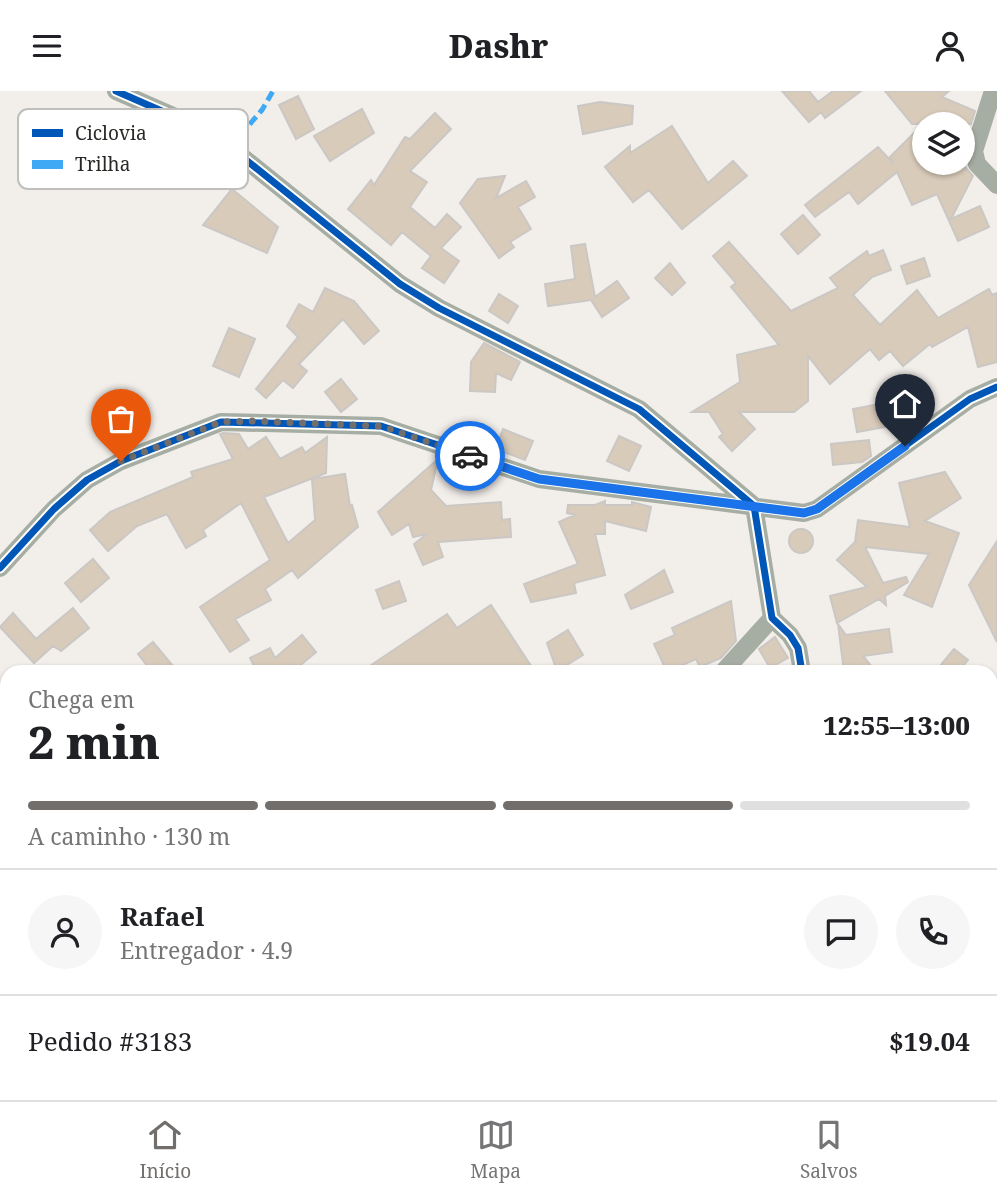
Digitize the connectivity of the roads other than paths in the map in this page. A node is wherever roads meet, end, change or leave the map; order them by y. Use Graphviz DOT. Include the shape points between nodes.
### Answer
graph roads {
  1 [pos="116,91"];
  2 [pos="993,91"];
  3 [pos="157,109"];
  4 [pos="248,162"];
  5 [pos="997,185"];
  6 [pos="997,387"];
  7 [pos="754,506"];
  8 [pos="0,568"];
  9 [pos="772,618"];
  10 [pos="729,665"];
  11 [pos="801,665"];
  1 -- 3 [label="street"];
  2 -- 5 [label="street" via="974,151 977,164"];
  4 -- 7 [label="street" via="400,284 639,409"];
  6 -- 7 [label="street" via="970,399 817,509 794,513"];
  7 -- 8 [label="street" via="539,479 381,426 221,422 121,461 87,480"];
  7 -- 9 [label="street"];
  9 -- 10 [label="street"];
  9 -- 11 [label="street" via="798,648"];
}
